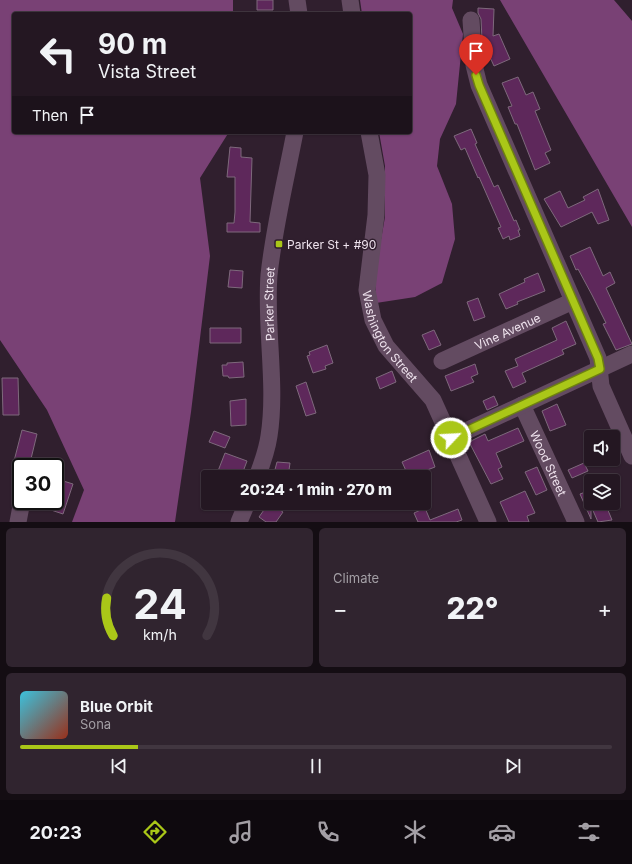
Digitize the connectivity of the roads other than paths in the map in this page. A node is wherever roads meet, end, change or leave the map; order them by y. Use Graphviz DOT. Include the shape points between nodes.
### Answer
graph roads {
  1 [pos="297,0"];
  2 [pos="350,0"];
  3 [pos="299,12"];
  4 [pos="352,12"];
  5 [pos="471,20"];
  6 [pos="295,134"];
  7 [pos="369,134"];
  8 [pos="573,301"];
  9 [pos="632,354"];
  10 [pos="442,361"];
  11 [pos="600,369"];
  12 [pos="522,405"];
  13 [pos="451,438"];
  14 [pos="632,456"];
  15 [pos="259,470"];
  16 [pos="20,510"];
  17 [pos="244,510"];
  18 [pos="18,522"];
  19 [pos="239,522"];
  20 [pos="488,522"];
  21 [pos="576,522"];
  1 -- 3 [label="street"];
  2 -- 4 [label="street"];
  5 -- 8 [label="street" via="474,65 479,85"];
  6 -- 15 [label="street, Parker Street" via="269,276 271,413 269,436"];
  7 -- 13 [label="street, Washington Street" via="377,175 377,191 368,277 369,304 386,346 433,400"];
  8 -- 10 [label="street, Vine Avenue"];
  8 -- 11 [label="street" via="598,358"];
  9 -- 11 [label="street"];
  11 -- 12 [label="street"];
  11 -- 14 [label="street" via="601,386"];
  12 -- 13 [label="street"];
  12 -- 21 [label="street, Wood Street"];
  13 -- 20 [label="street, Washington Street"];
  16 -- 18 [label="street"];
  17 -- 19 [label="street"];
}
